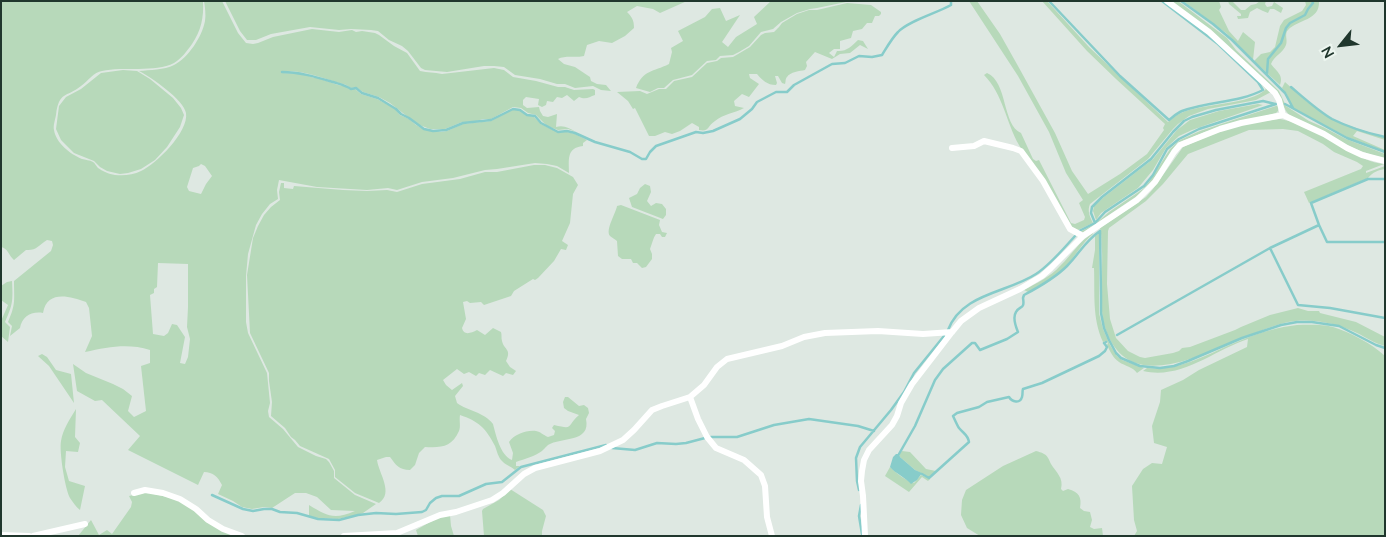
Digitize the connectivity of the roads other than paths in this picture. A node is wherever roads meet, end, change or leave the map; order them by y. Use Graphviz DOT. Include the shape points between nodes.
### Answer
graph roads {
  1 [pos="1168,1"];
  2 [pos="1283,115"];
  3 [pos="952,148"];
  4 [pos="1385,161"];
  5 [pos="1083,236"];
  6 [pos="952,332"];
  7 [pos="690,397"];
  8 [pos="134,493"];
  9 [pos="85,524"];
  10 [pos="1,535"];
  11 [pos="29,536"];
  12 [pos="33,536"];
  13 [pos="242,536"];
  14 [pos="344,536"];
  15 [pos="772,536"];
  16 [pos="865,536"];
  1 -- 2 [label="street" via="1209,32 1275,93"];
  2 -- 4 [label="street" via="1362,155"];
  2 -- 5 [label="street" via="1220,129 1180,145 1155,182 1137,200"];
  3 -- 5 [label="street" via="974,146 984,141 1021,152 1070,229"];
  5 -- 6 [label="street" via="1042,276 979,308"];
  6 -- 7 [label="street" via="858,331 804,337 782,346 727,359"];
  6 -- 16 [label="street" via="912,384 892,425 864,460 861,481"];
  7 -- 14 [label="street" via="652,410 623,440 610,447 535,468 492,500 440,515 397,533"];
  7 -- 15 [label="street" via="701,425 716,448 744,460 761,475"];
  8 -- 13 [label="street" via="145,490 163,493 196,509 223,529"];
  9 -- 12 [label="street"];
  10 -- 11 [label="street"];
}
